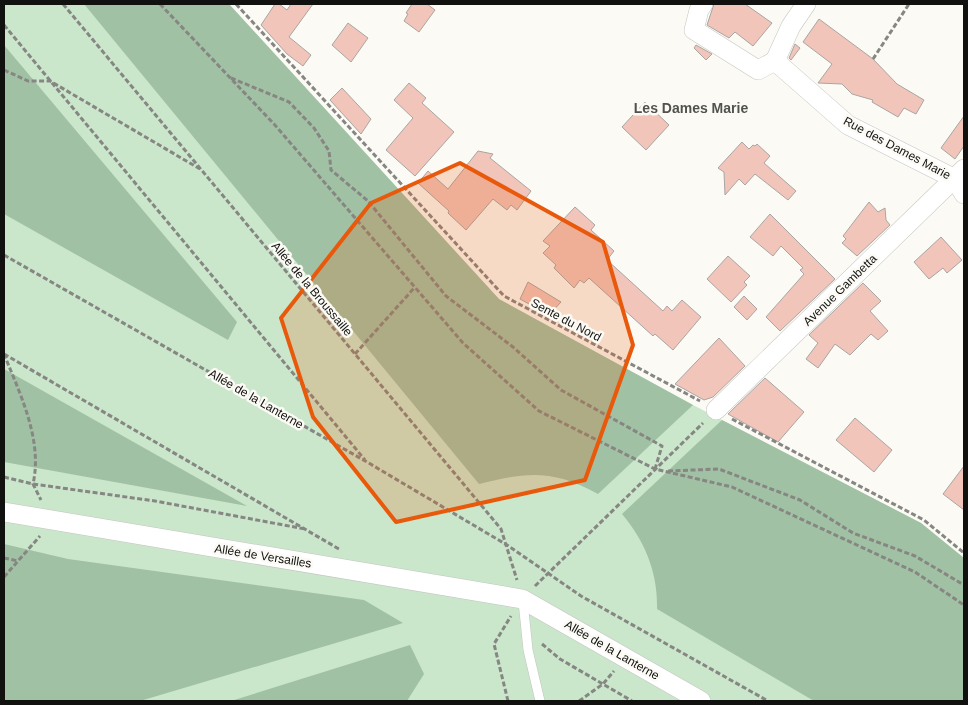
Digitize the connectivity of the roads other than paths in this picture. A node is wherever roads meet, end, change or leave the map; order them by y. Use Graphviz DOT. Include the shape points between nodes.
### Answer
graph roads {
  1 [pos="703,4"];
  2 [pos="806,4"];
  3 [pos="775,60"];
  4 [pos="961,181"];
  5 [pos="716,410"];
  6 [pos="4,512"];
  7 [pos="522,599"];
  8 [pos="540,701"];
  9 [pos="702,701"];
  1 -- 3 [label="street" via="694,30 758,70"];
  2 -- 3 [label="street"];
  3 -- 4 [label="street, Rue des Dames Marie" via="848,125"];
  4 -- 5 [label="street, Avenue Gambetta"];
  6 -- 7 [label="street, Allée de Versailles"];
  7 -- 8 [label="lane" via="528,650"];
  7 -- 9 [label="street, Allée de la Lanterne"];
}
